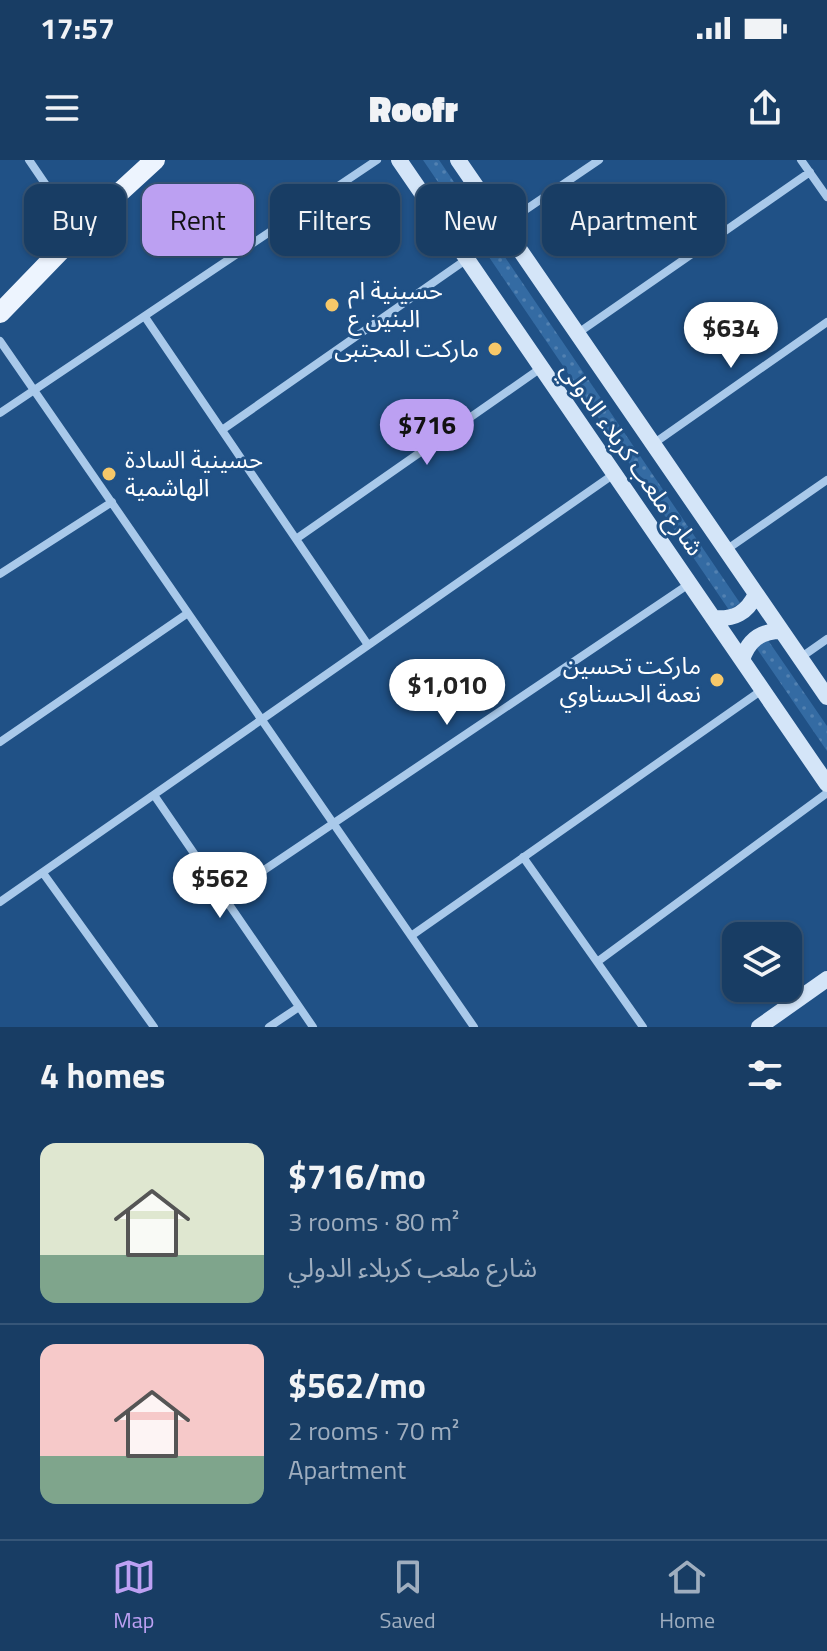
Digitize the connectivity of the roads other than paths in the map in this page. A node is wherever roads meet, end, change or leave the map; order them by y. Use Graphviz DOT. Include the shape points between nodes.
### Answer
graph roads {
  1 [pos="29,160"];
  2 [pos="138,160"];
  3 [pos="155,160"];
  4 [pos="377,160"];
  5 [pos="399,160"];
  6 [pos="458,160"];
  7 [pos="599,160"];
  8 [pos="801,160"];
  9 [pos="810,172"];
  10 [pos="45,184"];
  11 [pos="119,184"];
  12 [pos="475,184"];
  13 [pos="126,187"];
  14 [pos="827,197"];
  15 [pos="526,209"];
  16 [pos="55,256"];
  17 [pos="524,256"];
  18 [pos="467,258"];
  19 [pos="0,313"];
  20 [pos="145,317"];
  21 [pos="827,322"];
  22 [pos="577,334"];
  23 [pos="0,341"];
  24 [pos="541,368"];
  25 [pos="35,392"];
  26 [pos="0,413"];
  27 [pos="222,430"];
  28 [pos="653,444"];
  29 [pos="614,474"];
  30 [pos="827,480"];
  31 [pos="112,502"];
  32 [pos="296,539"];
  33 [pos="726,550"];
  34 [pos="0,574"];
  35 [pos="689,584"];
  36 [pos="756,594"];
  37 [pos="188,613"];
  38 [pos="713,618"];
  39 [pos="781,631"];
  40 [pos="827,639"];
  41 [pos="368,645"];
  42 [pos="800,658"];
  43 [pos="742,660"];
  44 [pos="763,689"];
  45 [pos="827,697"];
  46 [pos="262,720"];
  47 [pos="0,742"];
  48 [pos="827,784"];
  49 [pos="827,793"];
  50 [pos="154,795"];
  51 [pos="334,823"];
  52 [pos="523,857"];
  53 [pos="43,873"];
  54 [pos="224,897"];
  55 [pos="0,902"];
  56 [pos="411,936"];
  57 [pos="597,962"];
  58 [pos="827,979"];
  59 [pos="299,1007"];
  60 [pos="154,1027"];
  61 [pos="269,1027"];
  62 [pos="313,1027"];
  63 [pos="474,1027"];
  64 [pos="643,1027"];
  65 [pos="759,1027"];
  1 -- 10 [label="street"];
  2 -- 11 [label="main road"];
  3 -- 13 [label="main road"];
  4 -- 20 [label="street"];
  5 -- 18 [label="main road, شارع ملعب كربلاء الدولي"];
  6 -- 12 [label="main road, شارع ملعب كربلاء الدولي"];
  7 -- 15 [label="street"];
  8 -- 9 [label="street"];
  9 -- 14 [label="street"];
  9 -- 22 [label="street"];
  16 -- 19 [label="main road"];
  17 -- 22 [label="main road, شارع ملعب كربلاء الدولي"];
  18 -- 24 [label="main road, شارع ملعب كربلاء الدولي"];
  18 -- 27 [label="street"];
  20 -- 25 [label="street"];
  20 -- 27 [label="street"];
  21 -- 28 [label="street"];
  22 -- 28 [label="main road, شارع ملعب كربلاء الدولي"];
  23 -- 25 [label="street"];
  24 -- 29 [label="main road, شارع ملعب كربلاء الدولي"];
  24 -- 32 [label="street"];
  25 -- 26 [label="street"];
  25 -- 31 [label="street"];
  27 -- 32 [label="street"];
  28 -- 33 [label="main road, شارع ملعب كربلاء الدولي"];
  29 -- 35 [label="main road, شارع ملعب كربلاء الدولي"];
  29 -- 41 [label="street"];
  30 -- 33 [label="street"];
  31 -- 34 [label="street"];
  31 -- 37 [label="street"];
  32 -- 41 [label="street"];
  33 -- 36 [label="main road, شارع ملعب كربلاء الدولي"];
  35 -- 38 [label="main road, شارع ملعب كربلاء الدولي"];
  35 -- 51 [label="street"];
  36 -- 38 [label="main road" via="743,613"];
  36 -- 39 [label="main road, شارع ملعب كربلاء الدولي"];
  37 -- 46 [label="street"];
  37 -- 47 [label="street"];
  38 -- 43 [label="main road, شارع ملعب كربلاء الدولي"];
  39 -- 42 [label="main road, شارع ملعب كربلاء الدولي"];
  39 -- 43 [label="main road" via="759,635"];
  40 -- 42 [label="street"];
  41 -- 46 [label="street"];
  42 -- 45 [label="main road, شارع ملعب كربلاء الدولي"];
  43 -- 44 [label="main road, شارع ملعب كربلاء الدولي"];
  44 -- 48 [label="main road, شارع ملعب كربلاء الدولي"];
  44 -- 52 [label="street"];
  46 -- 50 [label="street"];
  46 -- 51 [label="street"];
  49 -- 57 [label="street"];
  50 -- 53 [label="street"];
  50 -- 54 [label="street"];
  51 -- 54 [label="street"];
  51 -- 56 [label="street"];
  52 -- 56 [label="street"];
  52 -- 57 [label="street"];
  53 -- 55 [label="street"];
  53 -- 60 [label="street"];
  54 -- 59 [label="street"];
  56 -- 63 [label="street"];
  57 -- 64 [label="street"];
  58 -- 65 [label="main road"];
  59 -- 61 [label="street"];
  59 -- 62 [label="street"];
}
